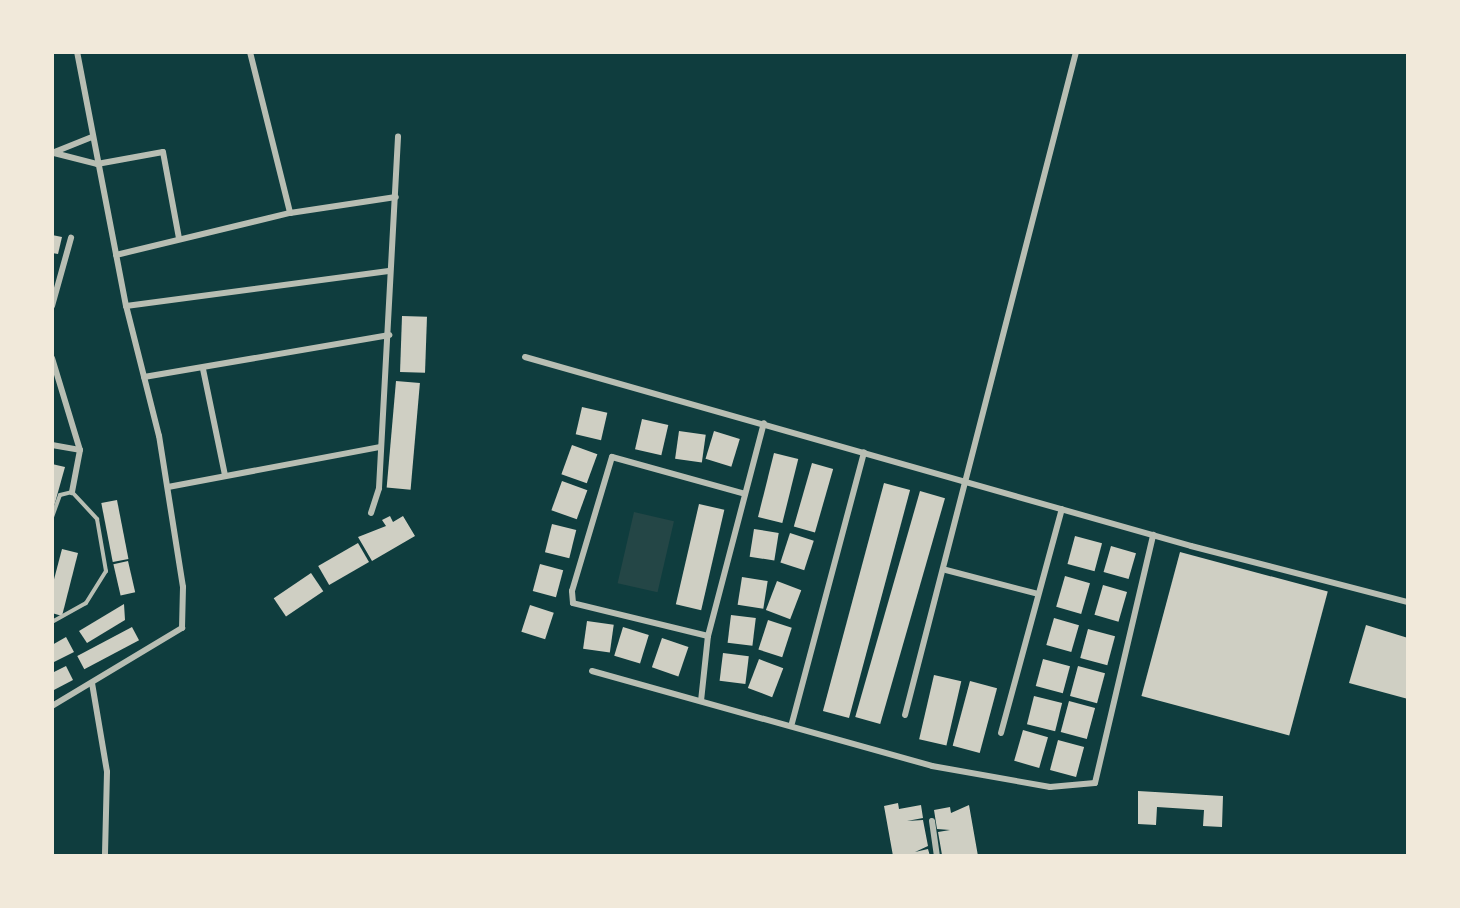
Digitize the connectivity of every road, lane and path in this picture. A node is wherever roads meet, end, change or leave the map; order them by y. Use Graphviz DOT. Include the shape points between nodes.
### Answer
graph roads {
  1 [pos="76,52"];
  2 [pos="250,52"];
  3 [pos="1076,52"];
  4 [pos="92,137"];
  5 [pos="398,137"];
  6 [pos="53,153"];
  7 [pos="98,164"];
  8 [pos="396,197"];
  9 [pos="291,213"];
  10 [pos="71,238"];
  11 [pos="179,238"];
  12 [pos="116,255"];
  13 [pos="389,271"];
  14 [pos="52,306"];
  15 [pos="126,306"];
  16 [pos="389,335"];
  17 [pos="525,357"];
  18 [pos="52,358"];
  19 [pos="203,369"];
  20 [pos="144,377"];
  21 [pos="764,423"];
  22 [pos="52,445"];
  23 [pos="379,447"];
  24 [pos="80,450"];
  25 [pos="864,452"];
  26 [pos="225,475"];
  27 [pos="965,481"];
  28 [pos="168,487"];
  29 [pos="72,492"];
  30 [pos="745,494"];
  31 [pos="1062,509"];
  32 [pos="371,513"];
  33 [pos="52,517"];
  34 [pos="1153,535"];
  35 [pos="946,570"];
  36 [pos="1038,594"];
  37 [pos="1407,602"];
  38 [pos="52,622"];
  39 [pos="708,636"];
  40 [pos="592,671"];
  41 [pos="92,682"];
  42 [pos="701,701"];
  43 [pos="52,706"];
  44 [pos="905,715"];
  45 [pos="792,723"];
  46 [pos="1001,733"];
  47 [pos="932,821"];
  48 [pos="105,855"];
  49 [pos="937,855"];
  1 -- 4 [label="street"];
  2 -- 9 [label="street"];
  3 -- 27 [label="street"];
  4 -- 6 [label="street"];
  4 -- 7 [label="street"];
  5 -- 8 [label="street"];
  6 -- 7 [label="street"];
  7 -- 11 [label="street" via="163,152"];
  7 -- 12 [label="street"];
  8 -- 9 [label="street"];
  8 -- 13 [label="street"];
  9 -- 11 [label="street"];
  10 -- 14 [label="street"];
  11 -- 12 [label="street"];
  12 -- 15 [label="street"];
  13 -- 15 [label="street"];
  13 -- 16 [label="street"];
  15 -- 20 [label="street"];
  16 -- 19 [label="street"];
  16 -- 23 [label="street"];
  17 -- 21 [label="street"];
  18 -- 24 [label="street"];
  19 -- 20 [label="street"];
  19 -- 26 [label="street"];
  20 -- 28 [label="street"];
  21 -- 25 [label="street"];
  21 -- 30 [label="street"];
  22 -- 24 [label="street"];
  23 -- 26 [label="street"];
  23 -- 32 [label="street" via="379,488"];
  24 -- 29 [label="street"];
  25 -- 27 [label="street"];
  25 -- 45 [label="street"];
  26 -- 28 [label="street"];
  27 -- 31 [label="street"];
  27 -- 35 [label="street"];
  28 -- 41 [label="street" via="183,587 182,628"];
  29 -- 33 [label="lane" via="60,495"];
  29 -- 38 [label="lane" via="97,519 106,571 86,603"];
  30 -- 39 [label="street"];
  30 -- 39 [label="street" via="612,457 572,591 573,603"];
  31 -- 34 [label="street"];
  31 -- 36 [label="street"];
  34 -- 37 [label="street"];
  34 -- 45 [label="street" via="1095,783 1050,787 932,766"];
  35 -- 36 [label="street"];
  35 -- 44 [label="street"];
  36 -- 46 [label="street"];
  39 -- 42 [label="street"];
  40 -- 42 [label="street"];
  41 -- 43 [label="street"];
  41 -- 48 [label="street" via="107,771"];
  42 -- 45 [label="street"];
  47 -- 49 [label="street"];
}
